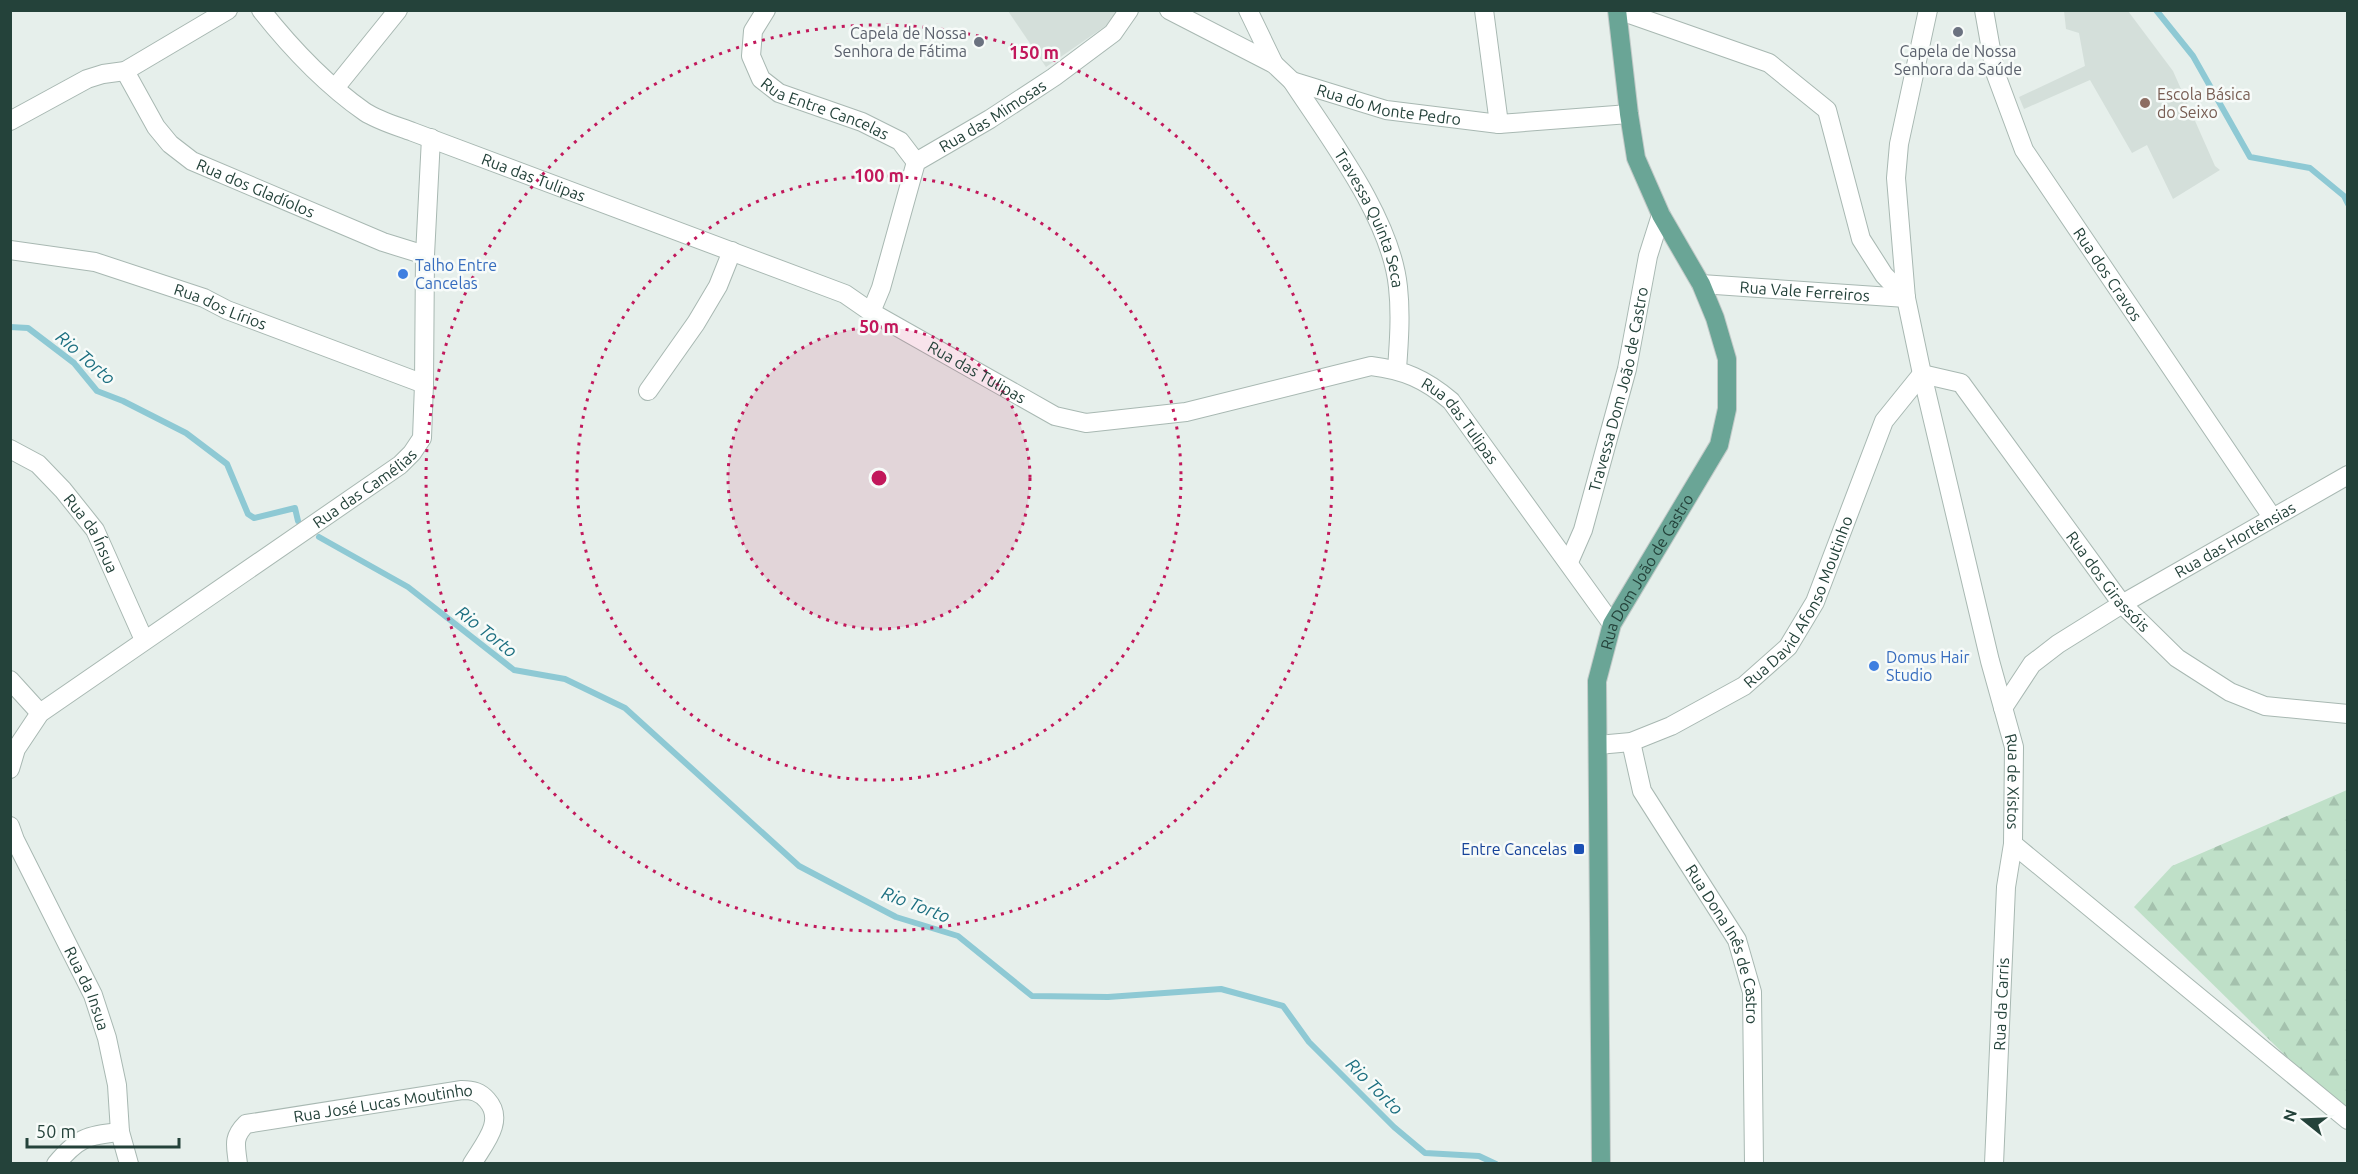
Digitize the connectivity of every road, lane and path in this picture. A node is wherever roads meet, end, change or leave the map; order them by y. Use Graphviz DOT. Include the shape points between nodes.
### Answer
graph roads {
  1 [pos="228,10"];
  2 [pos="261,10"];
  3 [pos="398,10"];
  4 [pos="766,10"];
  5 [pos="1129,10"];
  6 [pos="1169,10"];
  7 [pos="1248,10"];
  8 [pos="1484,10"];
  9 [pos="1618,10"];
  10 [pos="1928,10"];
  11 [pos="1984,10"];
  12 [pos="1274,64"];
  13 [pos="125,71"];
  14 [pos="1292,81"];
  15 [pos="335,88"];
  16 [pos="1629,114"];
  17 [pos="10,121"];
  18 [pos="1499,124"];
  19 [pos="430,138"];
  20 [pos="916,162"];
  21 [pos="1661,215"];
  22 [pos="10,250"];
  23 [pos="732,251"];
  24 [pos="425,255"];
  25 [pos="1701,284"];
  26 [pos="1906,298"];
  27 [pos="871,312"];
  28 [pos="1397,369"];
  29 [pos="1922,374"];
  30 [pos="424,384"];
  31 [pos="648,391"];
  32 [pos="10,449"];
  33 [pos="2348,475"];
  34 [pos="2272,517"];
  35 [pos="1569,562"];
  36 [pos="2122,604"];
  37 [pos="1612,624"];
  38 [pos="144,640"];
  39 [pos="10,680"];
  40 [pos="2003,708"];
  41 [pos="40,713"];
  42 [pos="2348,714"];
  43 [pos="1631,742"];
  44 [pos="1598,745"];
  45 [pos="10,769"];
  46 [pos="10,826"];
  47 [pos="2013,844"];
  48 [pos="2348,1120"];
  49 [pos="120,1132"];
  50 [pos="56,1164"];
  51 [pos="129,1164"];
  52 [pos="238,1164"];
  53 [pos="472,1164"];
  54 [pos="1601,1164"];
  55 [pos="1754,1164"];
  56 [pos="1994,1164"];
  1 -- 13 [label="street"];
  2 -- 15 [label="street, Rua das Tulipas" via="291,47"];
  3 -- 15 [label="street"];
  4 -- 20 [label="street, Rua Entre Cancelas" via="753,31 751,56 761,79 779,93 862,122 900,141"];
  5 -- 20 [label="street, Rua das Mimosas" via="1113,33 1054,77"];
  6 -- 12 [label="street, Rua do Monte Pedro"];
  7 -- 12 [label="street"];
  8 -- 18 [label="street"];
  9 -- 16 [label="main road, Rua Dom João de Castro"];
  9 -- 26 [label="street" via="1769,63 1827,110 1861,239 1884,275"];
  10 -- 26 [label="street, Rua de Xistos" via="1899,144 1896,178"];
  11 -- 34 [label="street, Rua dos Cravos" via="1995,72 2024,150"];
  12 -- 14 [label="street, Rua do Monte Pedro"];
  13 -- 17 [label="street" via="87,79"];
  13 -- 24 [label="street, Rua dos Gladíolos" via="156,127 192,161 382,242"];
  14 -- 18 [label="street, Rua do Monte Pedro" via="1386,110"];
  14 -- 28 [label="street, Travessa Quinta Seca" via="1373,208 1390,247 1398,286"];
  15 -- 19 [label="street, Rua das Tulipas" via="367,113"];
  16 -- 18 [label="street, Rua do Monte Pedro"];
  16 -- 21 [label="main road, Rua Dom João de Castro" via="1636,158"];
  19 -- 23 [label="street, Rua das Tulipas"];
  19 -- 24 [label="street, Rua das Camélias"];
  20 -- 27 [label="street"];
  21 -- 25 [label="main road, Rua Dom João de Castro"];
  21 -- 35 [label="street, Travessa Dom João de Castro" via="1648,256 1627,369 1583,530"];
  22 -- 30 [label="street, Rua dos Lírios" via="95,262 204,298 246,318"];
  23 -- 27 [label="street, Rua das Tulipas" via="845,294"];
  23 -- 31 [label="street" via="718,286 696,323"];
  24 -- 30 [label="street, Rua das Camélias"];
  25 -- 26 [label="street, Rua Vale Ferreiros"];
  25 -- 37 [label="main road, Rua Dom João de Castro" via="1726,359 1727,409 1719,445"];
  26 -- 29 [label="street, Rua de Xistos"];
  27 -- 28 [label="street, Rua das Tulipas" via="1055,416 1086,423 1186,412 1371,366"];
  28 -- 35 [label="street, Rua das Tulipas" via="1435,388 1451,401"];
  29 -- 36 [label="street, Rua dos Girassóis" via="1961,383"];
  29 -- 40 [label="street, Rua de Xistos"];
  29 -- 43 [label="street, Rua David Afonso Moutinho" via="1884,421 1815,602 1788,647 1743,686 1671,726"];
  30 -- 38 [label="street, Rua das Camélias" via="422,438 400,465"];
  32 -- 38 [label="street, Rua da Ínsua" via="39,464 94,530"];
  33 -- 34 [label="street, Rua das Hortênsias"];
  34 -- 36 [label="street, Rua das Hortênsias"];
  35 -- 37 [label="street, Rua das Tulipas"];
  36 -- 40 [label="street, Rua das Hortênsias" via="2032,664"];
  36 -- 42 [label="street, Rua dos Girassóis" via="2177,658 2230,692 2265,706"];
  37 -- 44 [label="main road, Rua Dom João de Castro" via="1597,681"];
  38 -- 41 [label="street"];
  39 -- 41 [label="street"];
  40 -- 47 [label="street, Rua de Xistos" via="2014,747"];
  41 -- 45 [label="street" via="16,749"];
  43 -- 44 [label="street, Rua David Afonso Moutinho"];
  43 -- 55 [label="street, Rua Dona Inês de Castro" via="1642,791 1737,940 1752,992"];
  44 -- 54 [label="main road, Rua Dom João de Castro"];
  46 -- 49 [label="street, Rua da Insua" via="93,995 117,1085"];
  47 -- 48 [label="street, Rua de Xistos"];
  47 -- 56 [label="street, Rua da Carris" via="2006,886"];
  49 -- 50 [label="street" via="92,1134 78,1140"];
  49 -- 51 [label="street, Rua da Insua"];
  52 -- 53 [label="street, Rua José Lucas Moutinho" via="235,1142 246,1124 474,1090 491,1104 495,1117 493,1129"];
}
